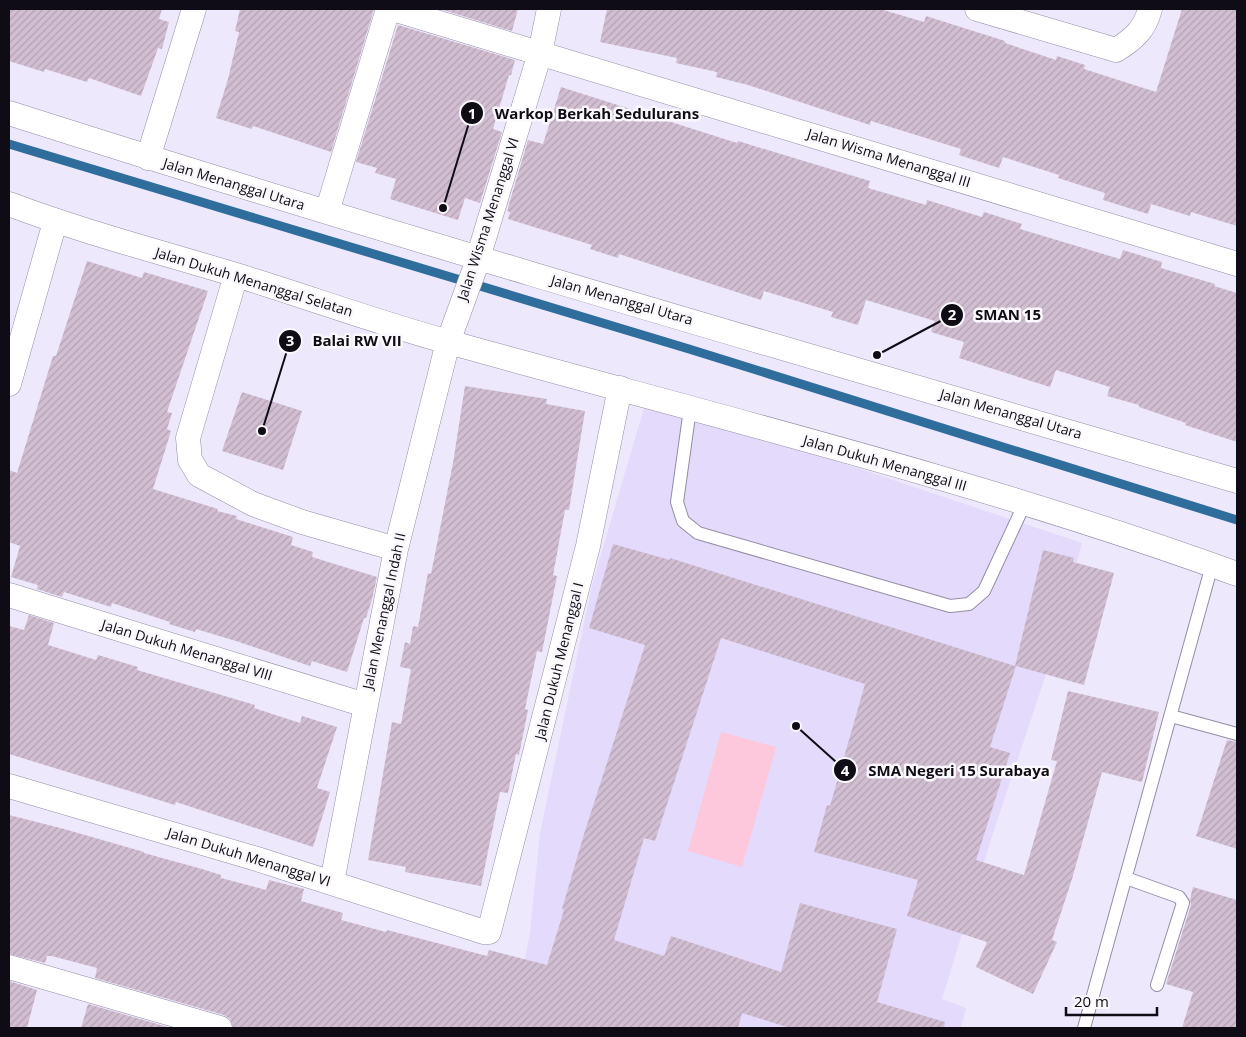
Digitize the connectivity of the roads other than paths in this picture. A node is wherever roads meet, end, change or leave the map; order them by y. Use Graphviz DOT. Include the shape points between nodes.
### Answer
graph roads {
  1 [pos="194,9"];
  2 [pos="388,9"];
  3 [pos="392,9"];
  4 [pos="549,9"];
  5 [pos="977,9"];
  6 [pos="1150,9"];
  7 [pos="540,53"];
  8 [pos="9,113"];
  9 [pos="148,158"];
  10 [pos="9,204"];
  11 [pos="327,212"];
  12 [pos="55,222"];
  13 [pos="476,263"];
  14 [pos="1237,264"];
  15 [pos="236,275"];
  16 [pos="450,336"];
  17 [pos="528,364"];
  18 [pos="9,384"];
  19 [pos="620,388"];
  20 [pos="690,409"];
  21 [pos="1237,481"];
  22 [pos="1025,503"];
  23 [pos="396,549"];
  24 [pos="1212,565"];
  25 [pos="1237,574"];
  26 [pos="9,595"];
  27 [pos="365,705"];
  28 [pos="1171,716"];
  29 [pos="1237,734"];
  30 [pos="9,786"];
  31 [pos="1126,878"];
  32 [pos="332,882"];
  33 [pos="489,932"];
  34 [pos="9,967"];
  35 [pos="1157,985"];
  36 [pos="220,1028"];
  37 [pos="1084,1028"];
  1 -- 9 [label="street"];
  2 -- 11 [label="street"];
  3 -- 7 [label="street, Jalan Wisma Menanggal III"];
  4 -- 7 [label="street, Jalan Wisma Menanggal VI"];
  5 -- 6 [label="street" via="1116,50 1134,40"];
  7 -- 13 [label="street, Jalan Wisma Menanggal VI"];
  7 -- 14 [label="street, Jalan Wisma Menanggal III"];
  8 -- 9 [label="street, Jalan Menanggal Utara"];
  9 -- 11 [label="street, Jalan Menanggal Utara"];
  10 -- 12 [label="street, Jalan Dukuh Menanggal Selatan"];
  11 -- 13 [label="street, Jalan Menanggal Utara"];
  12 -- 15 [label="street, Jalan Dukuh Menanggal Selatan"];
  12 -- 18 [label="street"];
  13 -- 16 [label="street, Jalan Wisma Menanggal VI"];
  13 -- 21 [label="street, Jalan Menanggal Utara"];
  15 -- 16 [label="street, Jalan Dukuh Menanggal Selatan"];
  15 -- 23 [label="street" via="188,438 190,460 199,474 253,504"];
  16 -- 17 [label="street, Jalan Dukuh Menanggal Selatan"];
  16 -- 23 [label="street, Jalan Menanggal Indah II"];
  17 -- 19 [label="street, Jalan Dukuh Menanggal III"];
  19 -- 20 [label="street, Jalan Dukuh Menanggal III"];
  19 -- 33 [label="street, Jalan Dukuh Menanggal I" via="588,546"];
  20 -- 22 [label="street, Jalan Dukuh Menanggal III"];
  20 -- 22 [label="lane" via="676,502 683,521 698,533 950,606 969,604 984,591"];
  22 -- 24 [label="street, Jalan Dukuh Menanggal III"];
  23 -- 27 [label="street, Jalan Menanggal Indah II"];
  24 -- 25 [label="street, Jalan Dukuh Menanggal III"];
  24 -- 28 [label="lane"];
  26 -- 27 [label="street, Jalan Dukuh Menanggal VIII"];
  27 -- 32 [label="street, Jalan Menanggal Indah II"];
  28 -- 29 [label="lane"];
  28 -- 31 [label="lane"];
  30 -- 32 [label="street, Jalan Dukuh Menanggal VI"];
  31 -- 35 [label="lane" via="1183,902"];
  31 -- 37 [label="lane"];
  32 -- 33 [label="street, Jalan Dukuh Menanggal VI"];
  34 -- 36 [label="street"];
}
